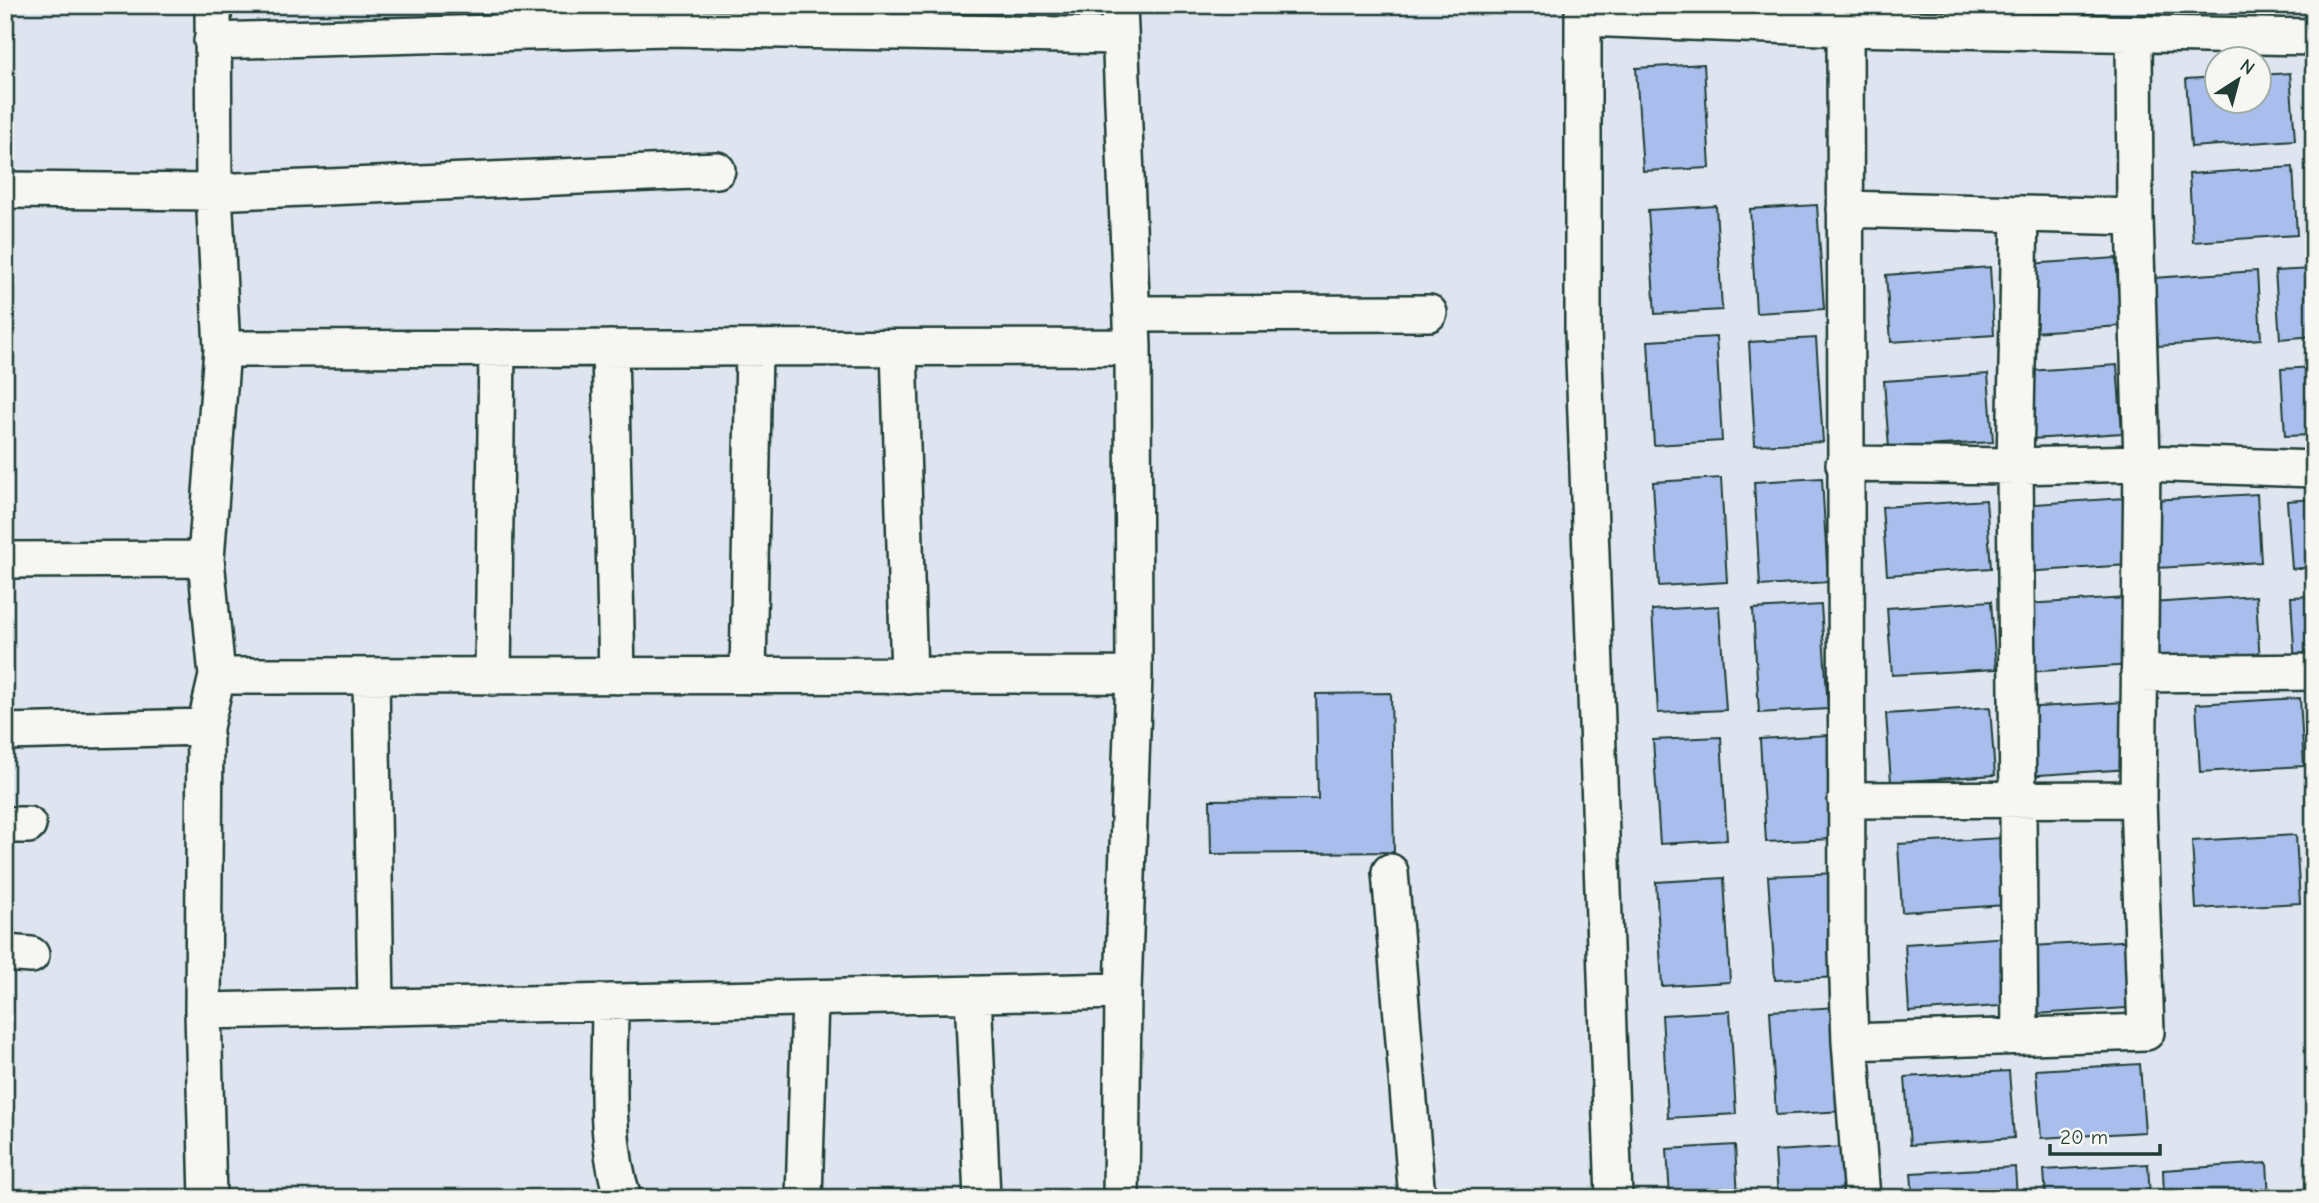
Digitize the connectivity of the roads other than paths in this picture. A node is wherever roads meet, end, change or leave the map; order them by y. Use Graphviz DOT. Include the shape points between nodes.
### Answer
graph roads {
  1 [pos="213,5"];
  2 [pos="1583,11"];
  3 [pos="1829,16"];
  4 [pos="657,17"];
  5 [pos="818,18"];
  6 [pos="523,19"];
  7 [pos="962,19"];
  8 [pos="2052,19"];
  9 [pos="389,21"];
  10 [pos="1119,21"];
  11 [pos="2134,34"];
  12 [pos="2314,37"];
  13 [pos="212,41"];
  14 [pos="717,170"];
  15 [pos="5,190"];
  16 [pos="214,192"];
  17 [pos="1845,209"];
  18 [pos="2020,214"];
  19 [pos="2135,217"];
  20 [pos="1429,313"];
  21 [pos="1132,331"];
  22 [pos="497,348"];
  23 [pos="610,348"];
  24 [pos="754,348"];
  25 [pos="900,348"];
  26 [pos="222,349"];
  27 [pos="2142,463"];
  28 [pos="1844,464"];
  29 [pos="2015,466"];
  30 [pos="2314,469"];
  31 [pos="206,559"];
  32 [pos="5,560"];
  33 [pos="2314,672"];
  34 [pos="2139,674"];
  35 [pos="1134,675"];
  36 [pos="217,676"];
  37 [pos="371,676"];
  38 [pos="617,676"];
  39 [pos="748,676"];
  40 [pos="909,676"];
  41 [pos="493,677"];
  42 [pos="205,727"];
  43 [pos="5,732"];
  44 [pos="2138,799"];
  45 [pos="1846,800"];
  46 [pos="2019,800"];
  47 [pos="1390,872"];
  48 [pos="1123,991"];
  49 [pos="973,994"];
  50 [pos="810,998"];
  51 [pos="610,1002"];
  52 [pos="376,1007"];
  53 [pos="204,1011"];
  54 [pos="2020,1036"];
  55 [pos="1850,1042"];
  56 [pos="208,1198"];
  57 [pos="623,1198"];
  58 [pos="804,1198"];
  59 [pos="982,1198"];
  60 [pos="1122,1198"];
  61 [pos="1417,1198"];
  62 [pos="1614,1198"];
  63 [pos="1862,1198"];
  1 -- 13 [label="street"];
  2 -- 3 [label="street"];
  2 -- 62 [label="street" via="1583,331"];
  3 -- 8 [label="street"];
  3 -- 17 [label="street"];
  4 -- 5 [label="street"];
  4 -- 6 [label="street"];
  5 -- 7 [label="street"];
  6 -- 9 [label="street"];
  7 -- 10 [label="street"];
  8 -- 11 [label="street"];
  9 -- 13 [label="street"];
  10 -- 21 [label="street"];
  11 -- 12 [label="street"];
  11 -- 19 [label="street"];
  13 -- 16 [label="street"];
  14 -- 16 [label="street"];
  15 -- 16 [label="street"];
  16 -- 26 [label="street"];
  17 -- 18 [label="street"];
  17 -- 28 [label="street"];
  18 -- 19 [label="street"];
  18 -- 29 [label="street"];
  19 -- 27 [label="street"];
  20 -- 21 [label="street"];
  21 -- 25 [label="street"];
  21 -- 35 [label="street"];
  22 -- 23 [label="street"];
  22 -- 26 [label="street"];
  22 -- 41 [label="street"];
  23 -- 24 [label="street"];
  23 -- 38 [label="street"];
  24 -- 25 [label="street"];
  24 -- 39 [label="street"];
  25 -- 40 [label="street"];
  26 -- 31 [label="street"];
  27 -- 29 [label="street"];
  27 -- 30 [label="street"];
  27 -- 34 [label="street"];
  28 -- 29 [label="street"];
  28 -- 45 [label="street"];
  29 -- 46 [label="street"];
  31 -- 32 [label="street"];
  31 -- 36 [label="street"];
  33 -- 34 [label="street"];
  34 -- 44 [label="street"];
  35 -- 40 [label="street"];
  35 -- 48 [label="street"];
  36 -- 37 [label="street"];
  36 -- 42 [label="street"];
  37 -- 41 [label="street"];
  37 -- 52 [label="street"];
  38 -- 39 [label="street"];
  38 -- 41 [label="street"];
  39 -- 40 [label="street"];
  42 -- 43 [label="street"];
  42 -- 53 [label="street"];
  44 -- 46 [label="street"];
  44 -- 54 [label="street" via="2146,1032"];
  45 -- 46 [label="street"];
  45 -- 55 [label="street"];
  46 -- 54 [label="street"];
  47 -- 61 [label="street"];
  48 -- 49 [label="street"];
  48 -- 60 [label="street"];
  49 -- 50 [label="street"];
  49 -- 59 [label="street"];
  50 -- 51 [label="street"];
  50 -- 58 [label="street"];
  51 -- 52 [label="street"];
  51 -- 57 [label="street" via="610,1121"];
  52 -- 53 [label="street"];
  53 -- 56 [label="street"];
  54 -- 55 [label="street"];
  55 -- 63 [label="street"];
}
